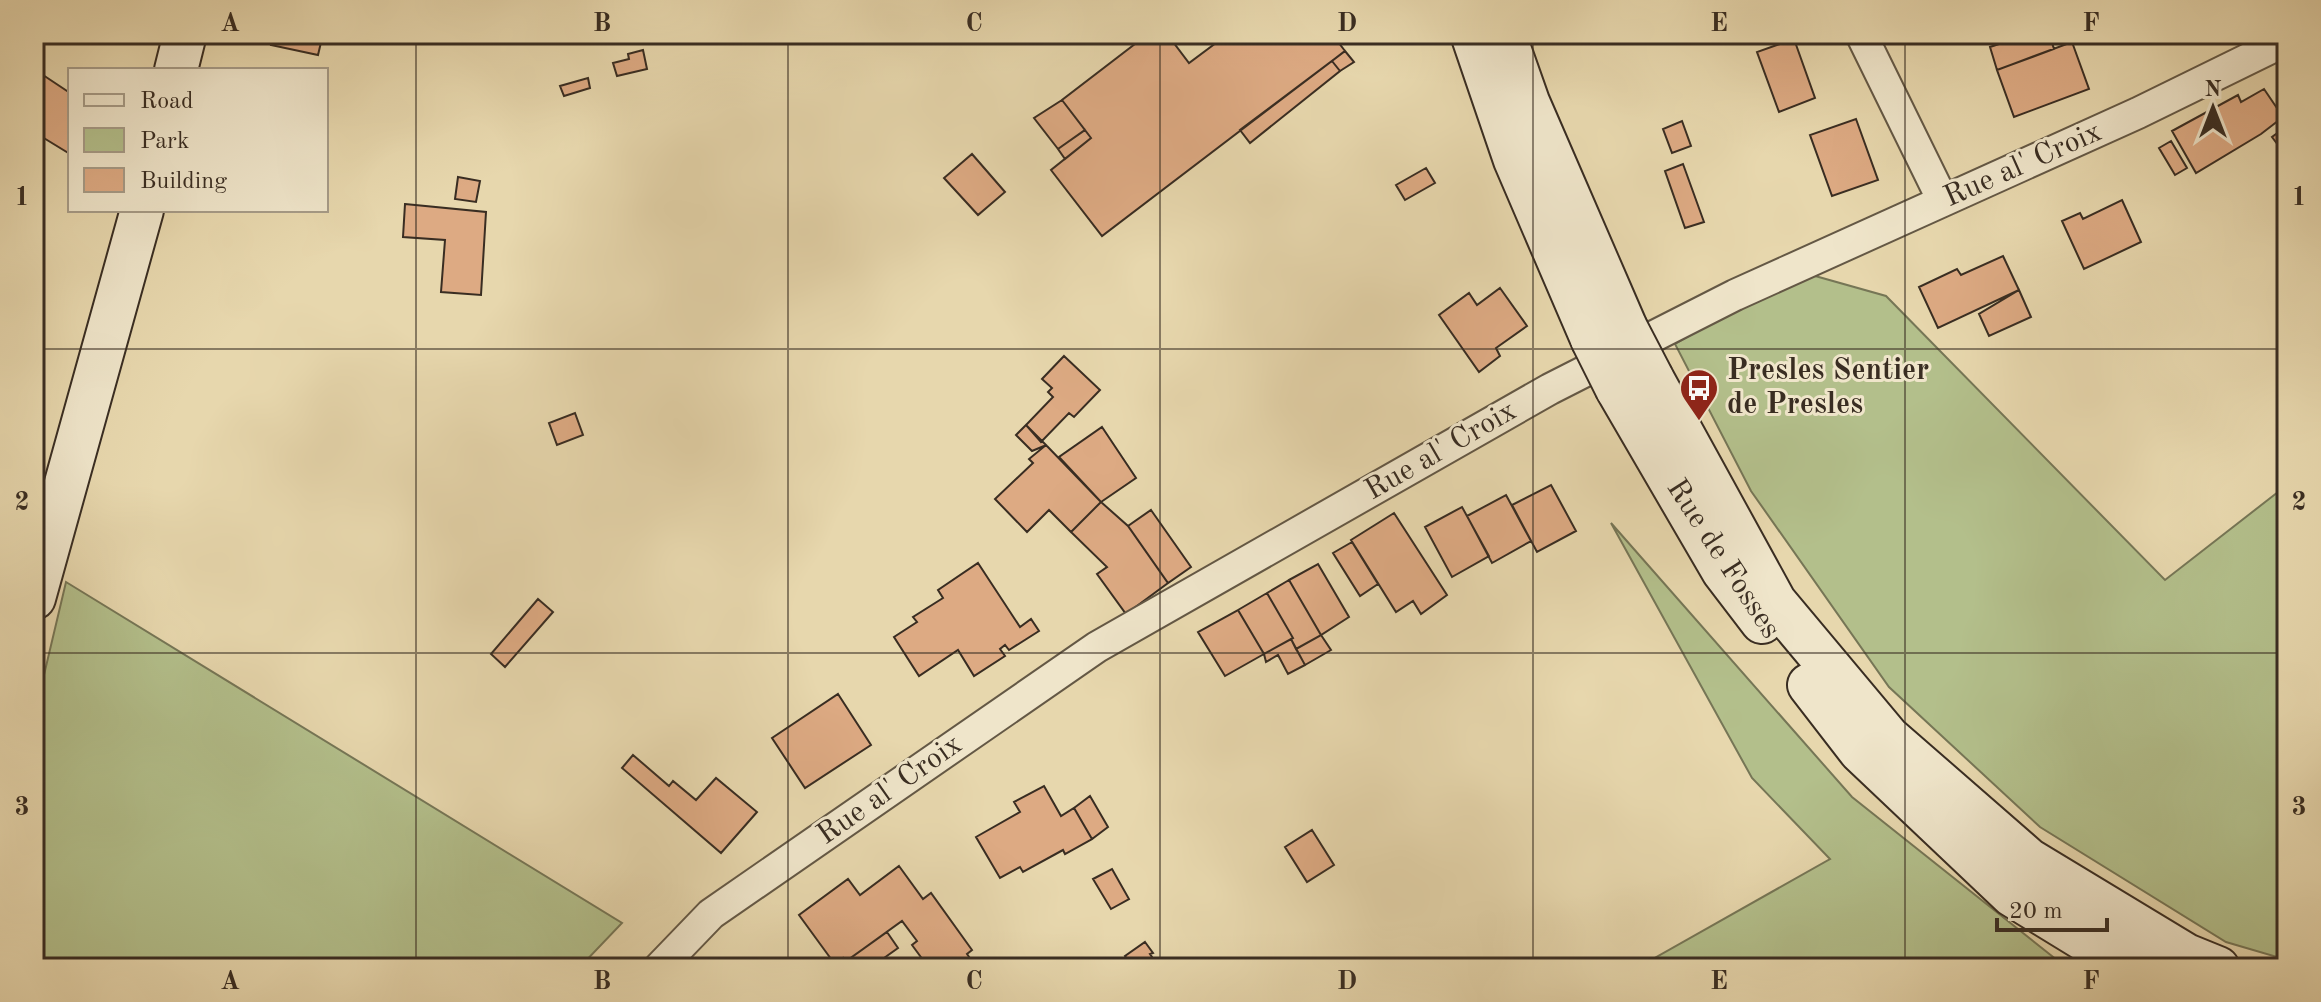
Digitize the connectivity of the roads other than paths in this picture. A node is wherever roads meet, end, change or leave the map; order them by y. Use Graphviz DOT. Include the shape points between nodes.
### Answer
graph roads {
  1 [pos="185,34"];
  2 [pos="1472,34"];
  3 [pos="1504,34"];
  4 [pos="1861,34"];
  5 [pos="2287,40"];
  6 [pos="176,68"];
  7 [pos="1943,201"];
  8 [pos="141,212"];
  9 [pos="1609,333"];
  10 [pos="1634,383"];
  11 [pos="34,598"];
  12 [pos="659,968"];
  13 [pos="2131,968"];
  14 [pos="2218,968"];
  1 -- 6 [label="main road"];
  2 -- 9 [label="main road" via="1515,160"];
  3 -- 9 [label="main road"];
  4 -- 7 [label="street"];
  5 -- 7 [label="street, Rue al' Croix"];
  7 -- 12 [label="street, Rue al' Croix" via="1735,295 1550,389 1097,647 711,914"];
  8 -- 11 [label="main road"];
  9 -- 10 [label="main road, bridge"];
  10 -- 13 [label="main road, Rue de Fosses" via="1723,571 1860,751 2012,895"];
  10 -- 14 [label="main road, Rue de Fosses" via="1775,602 1888,737 2029,860 2186,955"];
}
